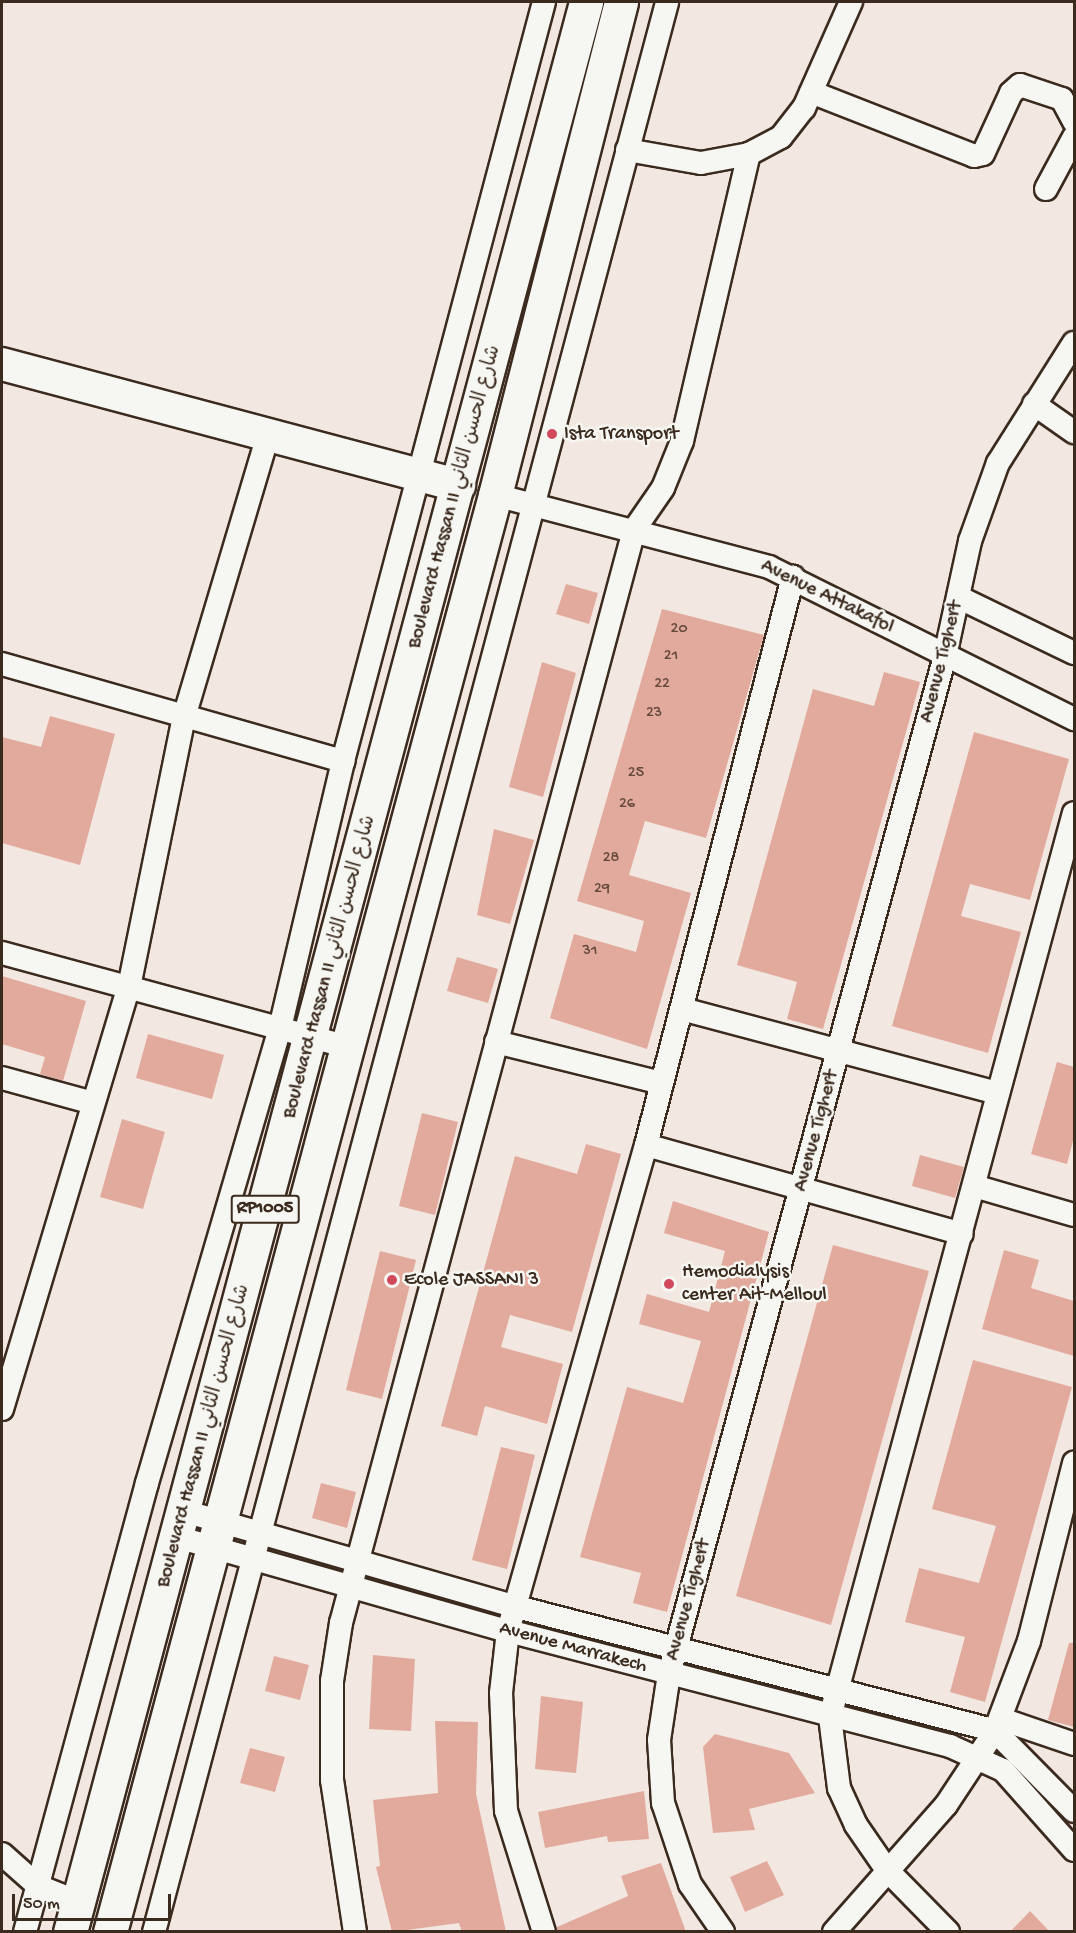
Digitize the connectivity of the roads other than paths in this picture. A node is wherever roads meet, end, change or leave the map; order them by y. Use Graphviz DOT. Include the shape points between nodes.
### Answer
graph roads {
  1 [pos="544,2"];
  2 [pos="586,2"];
  3 [pos="621,2"];
  4 [pos="667,2"];
  5 [pos="851,2"];
  6 [pos="811,92"];
  7 [pos="1074,122"];
  8 [pos="1074,137"];
  9 [pos="627,150"];
  10 [pos="749,154"];
  11 [pos="1046,189"];
  12 [pos="1074,343"];
  13 [pos="2,364"];
  14 [pos="1034,404"];
  15 [pos="1074,432"];
  16 [pos="268,435"];
  17 [pos="417,475"];
  18 [pos="459,486"];
  19 [pos="495,495"];
  20 [pos="535,507"];
  21 [pos="634,530"];
  22 [pos="793,578"];
  23 [pos="958,597"];
  24 [pos="1074,653"];
  25 [pos="945,656"];
  26 [pos="2,664"];
  27 [pos="184,717"];
  28 [pos="1074,719"];
  29 [pos="344,760"];
  30 [pos="1074,813"];
  31 [pos="2,953"];
  32 [pos="129,987"];
  33 [pos="682,1010"];
  34 [pos="279,1028"];
  35 [pos="311,1036"];
  36 [pos="496,1042"];
  37 [pos="345,1046"];
  38 [pos="839,1050"];
  39 [pos="2,1078"];
  40 [pos="662,1083"];
  41 [pos="998,1093"];
  42 [pos="93,1103"];
  43 [pos="646,1145"];
  44 [pos="974,1186"];
  45 [pos="801,1190"];
  46 [pos="1074,1215"];
  47 [pos="962,1234"];
  48 [pos="2,1409"];
  49 [pos="1074,1463"];
  50 [pos="181,1524"];
  51 [pos="256,1533"];
  52 [pos="216,1534"];
  53 [pos="251,1558"];
  54 [pos="358,1562"];
  55 [pos="351,1588"];
  56 [pos="517,1607"];
  57 [pos="508,1631"];
  58 [pos="675,1646"];
  59 [pos="669,1674"];
  60 [pos="836,1691"];
  61 [pos="830,1717"];
  62 [pos="998,1725"];
  63 [pos="1074,1744"];
  64 [pos="980,1757"];
  65 [pos="1074,1811"];
  66 [pos="1073,1844"];
  67 [pos="2,1854"];
  68 [pos="887,1870"];
  69 [pos="38,1886"];
  70 [pos="74,1917"];
  71 [pos="25,1932"];
  72 [pos="110,1932"];
  73 [pos="154,1932"];
  74 [pos="355,1932"];
  75 [pos="544,1932"];
  76 [pos="723,1932"];
  77 [pos="834,1932"];
  78 [pos="948,1932"];
  1 -- 17 [label="street"];
  2 -- 18 [label="main road, Boulevard Hassan II شارع الحسن الثاني"];
  3 -- 19 [label="main road, Boulevard Hassan II شارع الحسن الثاني"];
  4 -- 9 [label="street"];
  5 -- 6 [label="street"];
  6 -- 7 [label="street" via="974,156 983,154 1011,93 1020,85 1062,99"];
  6 -- 10 [label="street" via="781,137"];
  8 -- 11 [label="street"];
  9 -- 10 [label="street" via="701,163"];
  9 -- 20 [label="street"];
  10 -- 21 [label="street" via="682,441 663,488"];
  12 -- 14 [label="street, Avenue Tighert"];
  13 -- 16 [label="street"];
  14 -- 15 [label="street"];
  14 -- 23 [label="street, Avenue Tighert" via="998,463 970,541"];
  16 -- 17 [label="street"];
  16 -- 27 [label="street"];
  17 -- 18 [label="street"];
  17 -- 29 [label="street"];
  18 -- 19 [label="main road"];
  18 -- 35 [label="main road, Boulevard Hassan II شارع الحسن الثاني / RP1005"];
  19 -- 20 [label="street, Avenue Attakafol"];
  19 -- 37 [label="main road, Boulevard Hassan II شارع الحسن الثاني / RP1005"];
  20 -- 21 [label="street, Avenue Attakafol"];
  20 -- 51 [label="street"];
  21 -- 22 [label="street, Avenue Attakafol"];
  21 -- 36 [label="street"];
  22 -- 25 [label="street, Avenue Attakafol"];
  22 -- 33 [label="street"];
  23 -- 24 [label="street"];
  23 -- 25 [label="street, Avenue Tighert"];
  25 -- 28 [label="street, Avenue Attakafol"];
  25 -- 38 [label="street, Avenue Tighert"];
  26 -- 27 [label="street"];
  27 -- 29 [label="street"];
  27 -- 32 [label="street"];
  29 -- 34 [label="street"];
  30 -- 41 [label="street"];
  31 -- 32 [label="street"];
  32 -- 34 [label="street"];
  32 -- 42 [label="street"];
  33 -- 38 [label="street"];
  33 -- 40 [label="street"];
  34 -- 35 [label="street"];
  34 -- 69 [label="street" via="147,1483"];
  35 -- 37 [label="street"];
  35 -- 50 [label="main road, Boulevard Hassan II شارع الحسن الثاني / RP1005"];
  36 -- 40 [label="street"];
  36 -- 54 [label="street"];
  37 -- 52 [label="main road, Boulevard Hassan II شارع الحسن الثاني / RP1005"];
  38 -- 41 [label="street"];
  38 -- 45 [label="street, Avenue Tighert"];
  39 -- 42 [label="street"];
  40 -- 43 [label="street"];
  41 -- 44 [label="street"];
  42 -- 48 [label="street"];
  43 -- 45 [label="street"];
  43 -- 56 [label="street"];
  44 -- 46 [label="street"];
  44 -- 47 [label="street"];
  45 -- 47 [label="street"];
  45 -- 58 [label="street, Avenue Tighert"];
  47 -- 60 [label="street"];
  49 -- 62 [label="street" via="1029,1641"];
  50 -- 52 [label="street, Avenue Marrakech"];
  50 -- 70 [label="main road, Boulevard Hassan II شارع الحسن الثاني / RP1005"];
  51 -- 52 [label="street, Avenue Marrakech"];
  51 -- 53 [label="street"];
  51 -- 54 [label="street, Avenue Marrakech"];
  52 -- 53 [label="street, Avenue Marrakech"];
  52 -- 72 [label="main road, Boulevard Hassan II شارع الحسن الثاني / RP1005"];
  53 -- 55 [label="street, Avenue Marrakech"];
  53 -- 73 [label="street"];
  54 -- 55 [label="street"];
  54 -- 56 [label="street, Avenue Marrakech"];
  55 -- 57 [label="street, Avenue Marrakech"];
  55 -- 74 [label="street" via="332,1681 332,1780"];
  56 -- 57 [label="street"];
  56 -- 58 [label="street, Avenue Marrakech"];
  57 -- 59 [label="street, Avenue Marrakech"];
  57 -- 75 [label="street" via="501,1693 506,1811"];
  58 -- 59 [label="street, Avenue Tighert"];
  58 -- 60 [label="street, Avenue Marrakech"];
  59 -- 61 [label="street, Avenue Marrakech"];
  59 -- 76 [label="street, Avenue Tighert" via="659,1740 663,1803 690,1884"];
  60 -- 61 [label="street"];
  60 -- 62 [label="street, Avenue Marrakech"];
  61 -- 64 [label="street, Avenue Marrakech"];
  61 -- 68 [label="street" via="839,1788 856,1825"];
  62 -- 63 [label="street, Avenue Marrakech"];
  62 -- 64 [label="street"];
  62 -- 65 [label="street"];
  64 -- 66 [label="street, Avenue Marrakech" via="1003,1770"];
  64 -- 68 [label="street"];
  67 -- 69 [label="street"];
  68 -- 77 [label="street"];
  68 -- 78 [label="street"];
  69 -- 70 [label="street"];
  69 -- 71 [label="street"];
}
